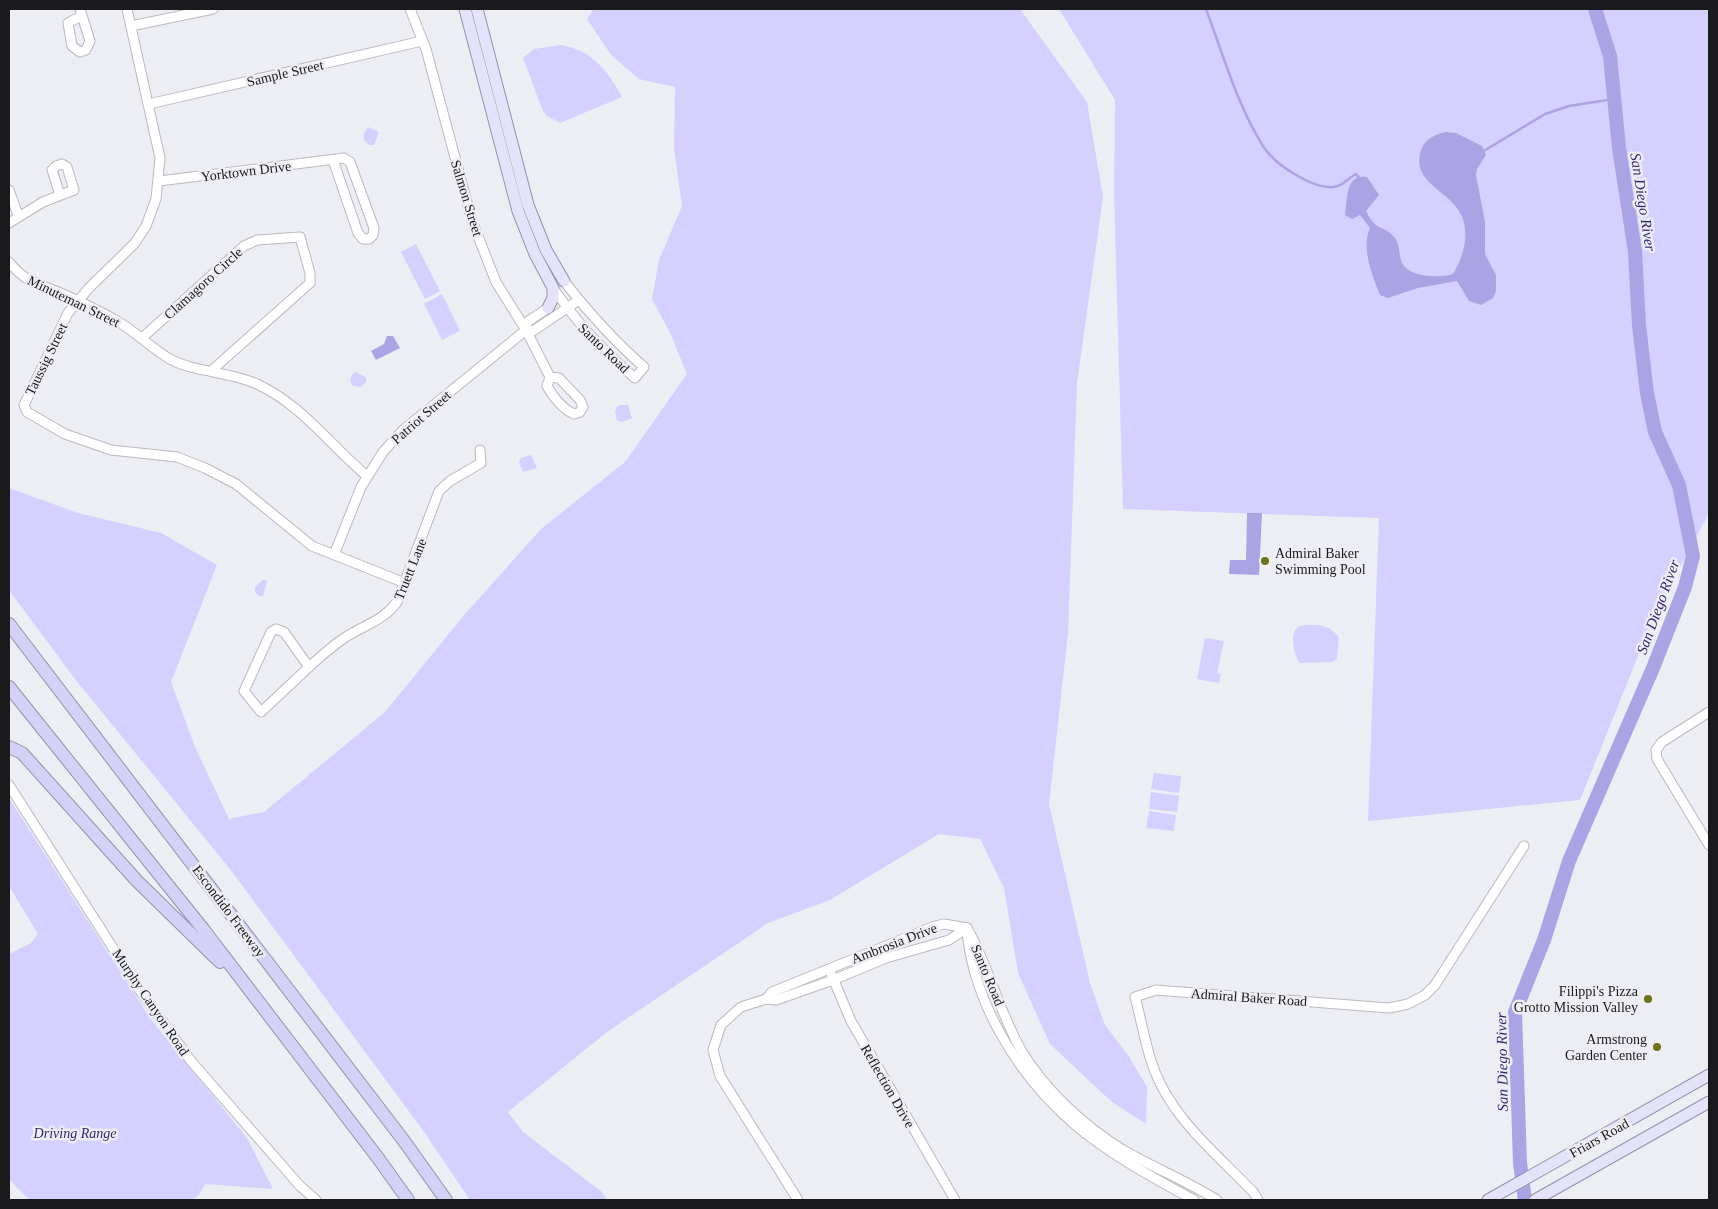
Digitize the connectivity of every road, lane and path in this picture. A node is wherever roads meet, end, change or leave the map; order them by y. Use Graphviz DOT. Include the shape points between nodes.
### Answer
graph roads {
  1 [pos="127,9"];
  2 [pos="213,9"];
  3 [pos="410,9"];
  4 [pos="465,9"];
  5 [pos="477,9"];
  6 [pos="131,26"];
  7 [pos="422,41"];
  8 [pos="149,104"];
  9 [pos="333,160"];
  10 [pos="159,181"];
  11 [pos="9,190"];
  12 [pos="60,194"];
  13 [pos="18,216"];
  14 [pos="9,223"];
  15 [pos="9,262"];
  16 [pos="564,281"];
  17 [pos="553,288"];
  18 [pos="579,300"];
  19 [pos="78,302"];
  20 [pos="548,308"];
  21 [pos="567,308"];
  22 [pos="526,330"];
  23 [pos="142,338"];
  24 [pos="211,371"];
  25 [pos="550,377"];
  26 [pos="480,450"];
  27 [pos="367,476"];
  28 [pos="334,555"];
  29 [pos="406,583"];
  30 [pos="9,624"];
  31 [pos="309,667"];
  32 [pos="9,687"];
  33 [pos="1709,712"];
  34 [pos="9,747"];
  35 [pos="9,785"];
  36 [pos="1709,845"];
  37 [pos="1524,846"];
  38 [pos="967,928"];
  39 [pos="829,969"];
  40 [pos="833,980"];
  41 [pos="251,992"];
  42 [pos="766,999"];
  43 [pos="1709,1075"];
  44 [pos="1709,1102"];
  45 [pos="316,1200"];
  46 [pos="408,1200"];
  47 [pos="446,1200"];
  48 [pos="798,1200"];
  49 [pos="954,1200"];
  50 [pos="1194,1200"];
  51 [pos="1217,1200"];
  52 [pos="1258,1200"];
  53 [pos="1488,1200"];
  54 [pos="1535,1200"];
  1 -- 6 [label="street, Taussig Street"];
  2 -- 6 [label="street"];
  3 -- 7 [label="street, Salmon Street"];
  4 -- 17 [label="main road, Santo Road" via="518,211"];
  5 -- 16 [label="main road, Santo Road" via="528,205 546,250"];
  6 -- 8 [label="street, Taussig Street"];
  7 -- 8 [label="street, Sample Street"];
  7 -- 22 [label="street, Salmon Street" via="472,221 496,282"];
  8 -- 10 [label="street, Taussig Street" via="160,158"];
  9 -- 9 [label="street, Yorktown Drive" via="358,233 363,239 369,239 374,228 350,162 344,158"];
  9 -- 10 [label="street, Yorktown Drive"];
  10 -- 19 [label="street, Taussig Street" via="153,208 140,234"];
  11 -- 13 [label="street"];
  12 -- 13 [label="street"];
  13 -- 14 [label="street"];
  15 -- 19 [label="street, Minuteman Street" via="29,282"];
  16 -- 18 [label="street, Santo Road"];
  17 -- 20 [label="main road"];
  17 -- 21 [label="street, Santo Road"];
  18 -- 21 [label="street, Patriot Street"];
  18 -- 21 [label="street, Santo Road" via="608,335 644,367 635,378 597,343"];
  19 -- 23 [label="street, Minuteman Street"];
  19 -- 28 [label="street, Taussig Street" via="68,312 24,405 28,412 64,434 111,450 176,457 206,468 236,484 312,546"];
  20 -- 22 [label="street, Patriot Street" via="527,322"];
  21 -- 22 [label="street, Patriot Street" via="533,331"];
  22 -- 25 [label="street, Salmon Street"];
  22 -- 27 [label="street, Patriot Street" via="403,430"];
  23 -- 24 [label="street, Minuteman Street" via="170,360"];
  23 -- 24 [label="street, Clamagoro Circle" via="244,246 257,240 300,237 310,283"];
  24 -- 27 [label="street, Minuteman Street" via="256,384 286,401 319,428 345,458"];
  26 -- 29 [label="street, Truett Lane" via="481,463 450,481 440,491"];
  27 -- 28 [label="street, Patriot Street"];
  28 -- 29 [label="street, Taussig Street"];
  29 -- 31 [label="street, Truett Lane" via="389,614 349,635"];
  30 -- 47 [label="highway, Escondido Freeway"];
  31 -- 31 [label="street, Truett Lane" via="284,632 276,629 271,632 244,691 261,712"];
  32 -- 41 [label="highway"];
  33 -- 36 [label="street" via="1662,742 1656,750 1658,759"];
  34 -- 41 [label="highway" via="22,753 136,881"];
  35 -- 45 [label="street, Murphy Canyon Road" via="141,992 191,1061 300,1186"];
  37 -- 52 [label="street, Admiral Baker Road" via="1435,984 1425,995 1408,1004 1389,1008 1348,1006 1156,990 1135,996 1152,1065 1162,1087 1181,1117"];
  38 -- 39 [label="street, Ambrosia Drive" via="944,924 935,926"];
  38 -- 40 [label="street, Ambrosia Drive" via="949,940 886,958"];
  38 -- 50 [label="street, Santo Road" via="969,951 992,1017 1012,1053 1037,1087 1072,1123 1118,1156"];
  38 -- 51 [label="street, Santo Road" via="1021,1050 1049,1086 1081,1120 1123,1150"];
  39 -- 40 [label="street, Reflection Drive"];
  39 -- 42 [label="street, Ambrosia Drive" via="772,992"];
  40 -- 42 [label="street, Ambrosia Drive" via="776,1000"];
  40 -- 49 [label="street, Reflection Drive" via="851,1021"];
  41 -- 46 [label="highway"];
  42 -- 48 [label="street, Ambrosia Drive" via="740,1007 730,1015 721,1025 713,1050 720,1076"];
  43 -- 53 [label="main road, Friars Road"];
  44 -- 54 [label="main road, Friars Road"];
}
